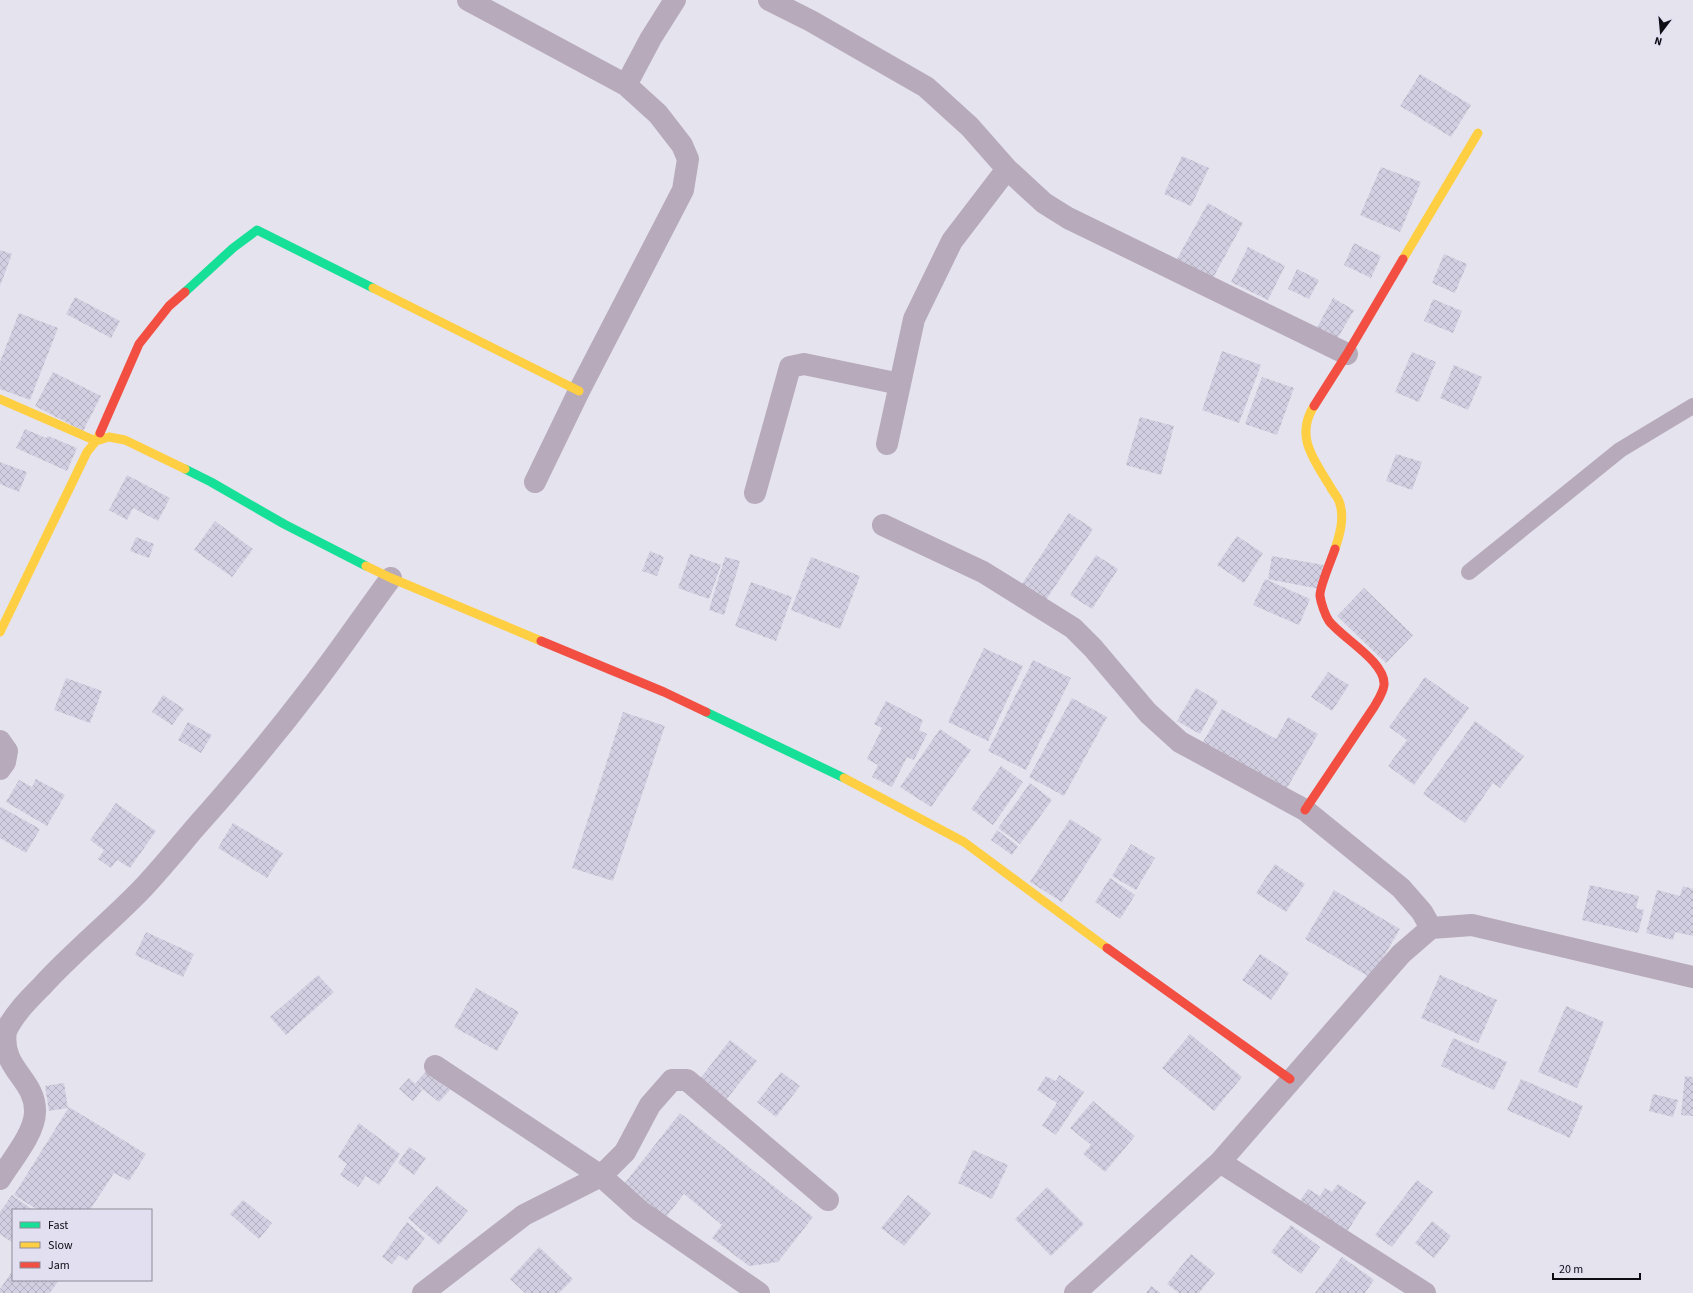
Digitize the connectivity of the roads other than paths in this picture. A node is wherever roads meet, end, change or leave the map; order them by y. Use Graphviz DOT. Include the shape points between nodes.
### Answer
graph roads {
  1 [pos="468,0"];
  2 [pos="675,0"];
  3 [pos="769,0"];
  4 [pos="626,85"];
  5 [pos="1478,133"];
  6 [pos="1007,169"];
  7 [pos="1347,354"];
  8 [pos="900,384"];
  9 [pos="579,391"];
  10 [pos="0,399"];
  11 [pos="1693,406"];
  12 [pos="96,441"];
  13 [pos="887,444"];
  14 [pos="536,482"];
  15 [pos="755,493"];
  16 [pos="884,525"];
  17 [pos="1469,572"];
  18 [pos="391,578"];
  19 [pos="0,632"];
  20 [pos="0,742"];
  21 [pos="0,769"];
  22 [pos="1305,810"];
  23 [pos="1431,928"];
  24 [pos="1693,977"];
  25 [pos="435,1066"];
  26 [pos="1290,1079"];
  27 [pos="1220,1162"];
  28 [pos="601,1176"];
  29 [pos="0,1179"];
  30 [pos="828,1200"];
  31 [pos="423,1293"];
  32 [pos="759,1293"];
  33 [pos="1075,1293"];
  34 [pos="1425,1293"];
  1 -- 4 [label="street"];
  2 -- 4 [label="street"];
  3 -- 6 [label="street" via="926,87 970,127"];
  4 -- 9 [label="street" via="658,114 682,145 688,159 682,190"];
  5 -- 7 [label="street"];
  6 -- 7 [label="street" via="1044,204 1068,218"];
  6 -- 8 [label="street" via="948,248 914,319"];
  7 -- 22 [label="street" via="1309,413 1305,427 1309,452 1339,501 1341,514 1342,529 1320,594 1329,621 1371,660 1381,672 1384,684 1374,707"];
  8 -- 13 [label="street"];
  8 -- 15 [label="street" via="804,364 790,367"];
  9 -- 12 [label="street" via="258,230 233,248 169,306 148,333 140,344"];
  9 -- 14 [label="street"];
  10 -- 12 [label="street"];
  11 -- 17 [label="lane" via="1620,450"];
  12 -- 18 [label="street" via="109,437 125,440 211,482 284,524"];
  12 -- 19 [label="street" via="87,452"];
  16 -- 22 [label="street" via="983,572 1073,628 1148,713 1180,742"];
  18 -- 26 [label="street" via="664,692 851,782 964,842"];
  18 -- 29 [label="street" via="254,761 142,889 66,960 23,1006 6,1030 2,1042 2,1056 31,1095 35,1111 34,1122 28,1136"];
  20 -- 21 [label="street" via="7,751"];
  22 -- 23 [label="street" via="1401,888 1422,912"];
  23 -- 24 [label="street" via="1472,925"];
  23 -- 26 [label="street" via="1401,954"];
  25 -- 28 [label="street"];
  26 -- 27 [label="street"];
  27 -- 33 [label="street"];
  27 -- 34 [label="street"];
  28 -- 30 [label="street" via="625,1152 650,1105 672,1080 687,1080"];
  28 -- 31 [label="street" via="524,1215"];
  28 -- 32 [label="street" via="640,1211"];
}
